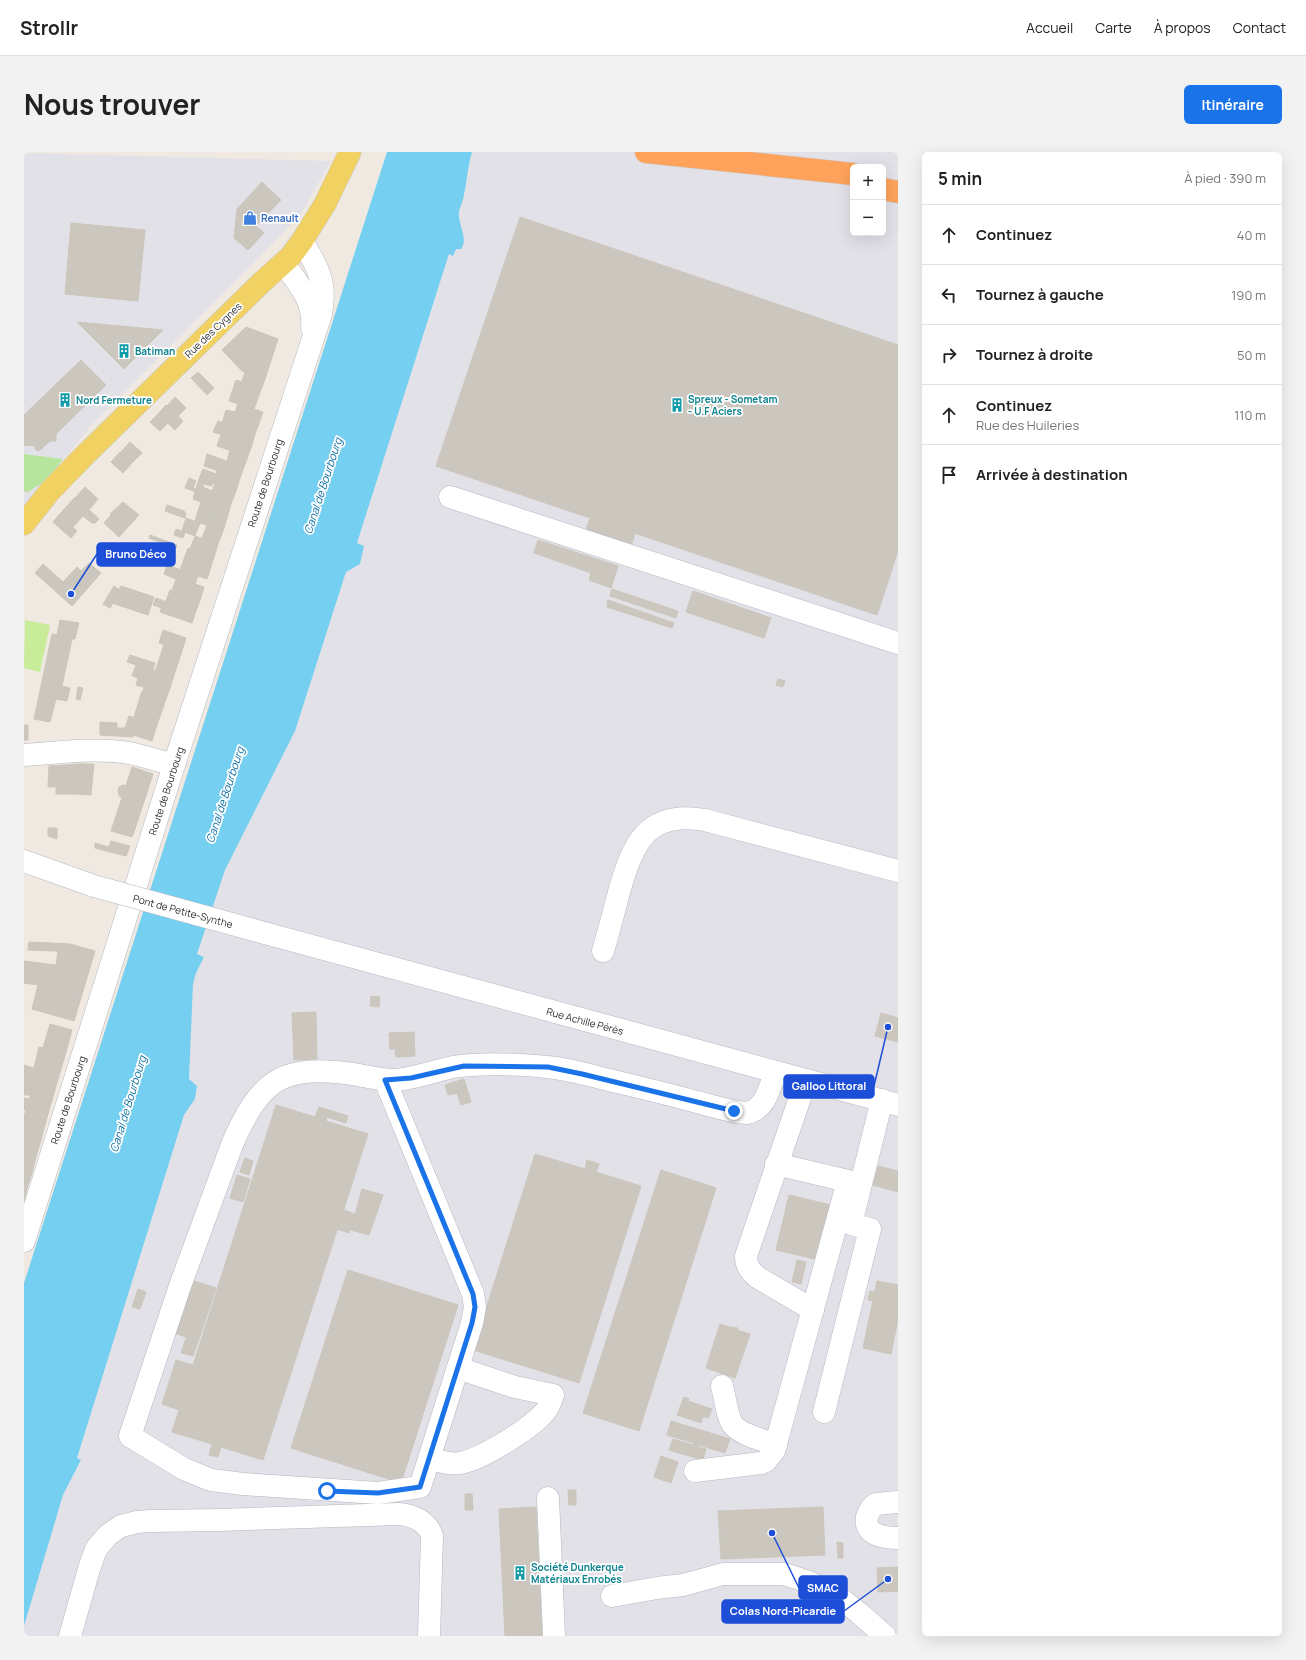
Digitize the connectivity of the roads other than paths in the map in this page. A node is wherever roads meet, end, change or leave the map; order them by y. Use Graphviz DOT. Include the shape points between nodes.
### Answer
graph roads {
  1 [pos="350,152"];
  2 [pos="646,152"];
  3 [pos="780,166"];
  4 [pos="850,174"];
  5 [pos="886,177"];
  6 [pos="898,179"];
  7 [pos="850,181"];
  8 [pos="886,190"];
  9 [pos="898,192"];
  10 [pos="302,241"];
  11 [pos="284,264"];
  12 [pos="311,342"];
  13 [pos="450,496"];
  14 [pos="24,524"];
  15 [pos="897,639"];
  16 [pos="24,755"];
  17 [pos="174,765"];
  18 [pos="24,861"];
  19 [pos="24,869"];
  20 [pos="898,871"];
  21 [pos="94,886"];
  22 [pos="272,935"];
  23 [pos="603,951"];
  24 [pos="775,1072"];
  25 [pos="385,1080"];
  26 [pos="806,1080"];
  27 [pos="890,1103"];
  28 [pos="776,1164"];
  29 [pos="24,1241"];
  30 [pos="813,1310"];
  31 [pos="458,1368"];
  32 [pos="722,1386"];
  33 [pos="824,1412"];
  34 [pos="776,1444"];
  35 [pos="430,1459"];
  36 [pos="695,1471"];
  37 [pos="548,1498"];
  38 [pos="898,1502"];
  39 [pos="898,1538"];
  40 [pos="612,1596"];
  41 [pos="70,1636"];
  42 [pos="429,1636"];
  43 [pos="554,1636"];
  44 [pos="885,1636"];
  1 -- 10 [label="main road, Rue des Cygnes" via="328,198"];
  2 -- 3 [label="highway"];
  3 -- 4 [label="highway"];
  3 -- 7 [label="highway"];
  5 -- 6 [label="highway"];
  8 -- 9 [label="highway"];
  10 -- 11 [label="main road, Rue des Cygnes"];
  10 -- 12 [label="street, Route de Bourbourg" via="317,266 323,289 321,314"];
  11 -- 12 [label="street, Route de Bourbourg" via="300,286 311,309"];
  11 -- 14 [label="main road, Rue des Cygnes" via="262,282 85,455 50,491"];
  12 -- 17 [label="street, Route de Bourbourg"];
  13 -- 15 [label="street"];
  16 -- 17 [label="street" via="120,752"];
  17 -- 29 [label="street, Route de Bourbourg"];
  18 -- 21 [label="street"];
  19 -- 21 [label="street"];
  20 -- 23 [label="street" via="705,820 673,818 658,824 646,834 630,858"];
  21 -- 22 [label="street, Pont de Petite-Synthe, bridge"];
  22 -- 24 [label="street, Rue Achille Pérès"];
  24 -- 25 [label="street" via="762,1105 747,1113 565,1070 538,1066 464,1066 411,1078"];
  24 -- 26 [label="street, Rue Achille Pérès"];
  25 -- 31 [label="street" via="473,1294 474,1314"];
  25 -- 35 [label="street" via="340,1072 301,1072 275,1082 255,1100 231,1149 178,1291 130,1436 192,1473 211,1480 243,1484 378,1493 420,1487"];
  26 -- 27 [label="street, Rue Achille Pérès"];
  26 -- 28 [label="street"];
  27 -- 33 [label="street" via="851,1224 870,1229"];
  28 -- 30 [label="street" via="746,1262 757,1277"];
  28 -- 30 [label="street" via="848,1181"];
  30 -- 34 [label="street"];
  31 -- 35 [label="street"];
  31 -- 35 [label="street" via="515,1387 553,1395 549,1407 539,1418 488,1452 454,1464"];
  32 -- 34 [label="street" via="734,1425 742,1432"];
  34 -- 36 [label="street" via="770,1457 761,1463"];
  37 -- 43 [label="street"];
  38 -- 39 [label="street" via="876,1504 869,1511 866,1524 878,1536"];
  40 -- 44 [label="street" via="683,1584 723,1574 784,1574 835,1594"];
  41 -- 42 [label="street" via="94,1553 108,1534 121,1526 150,1521 398,1514 421,1521 432,1536"];
}
